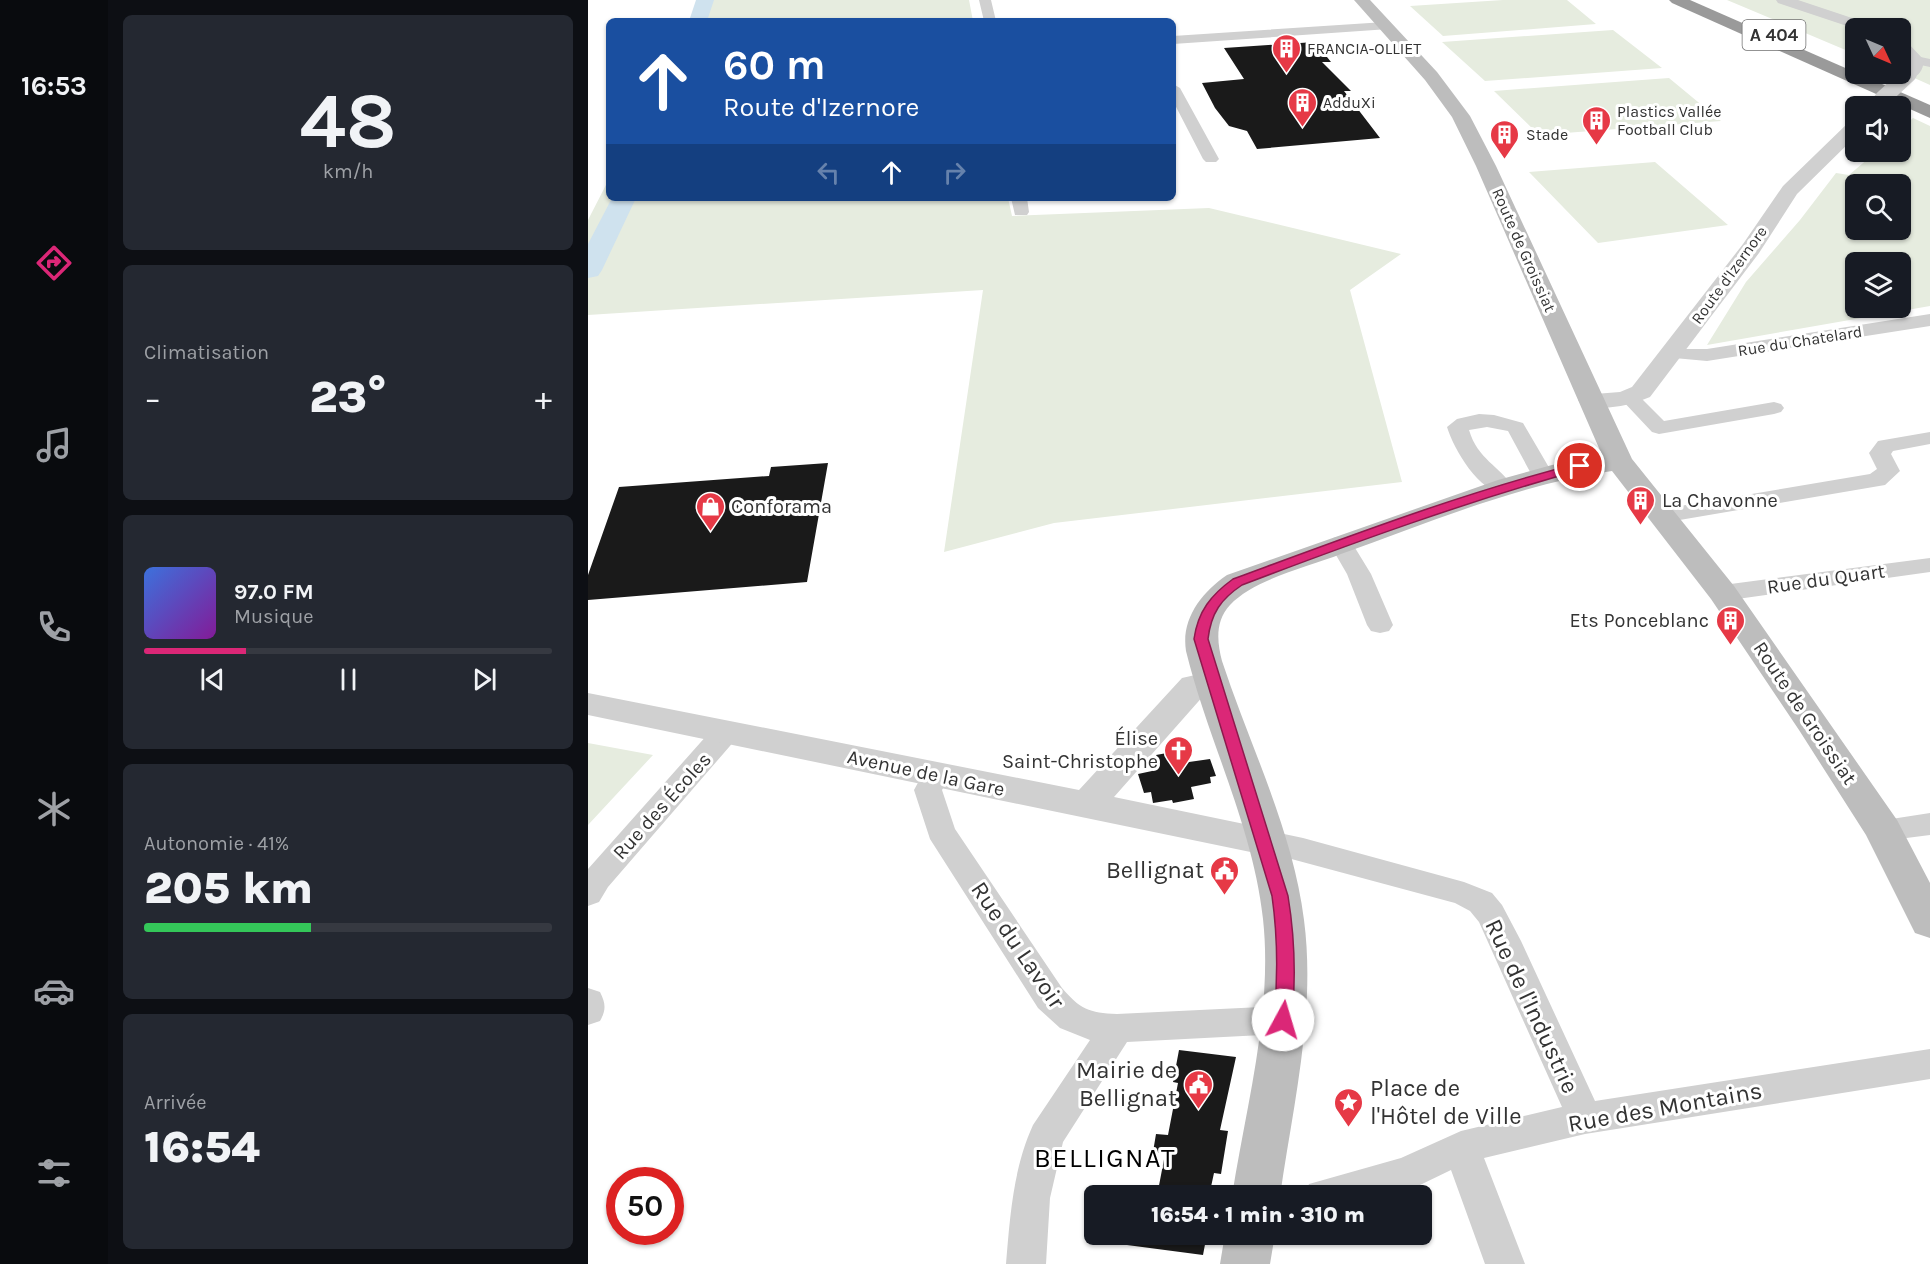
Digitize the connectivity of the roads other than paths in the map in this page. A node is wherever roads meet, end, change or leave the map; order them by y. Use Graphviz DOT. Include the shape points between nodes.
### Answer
graph roads {
  1 [pos="985,0"];
  2 [pos="1362,0"];
  3 [pos="1677,0"];
  4 [pos="1692,0"];
  5 [pos="1783,0"];
  6 [pos="989,18"];
  7 [pos="1845,20"];
  8 [pos="1385,26"];
  9 [pos="1176,40"];
  10 [pos="1845,66"];
  11 [pos="1918,66"];
  12 [pos="1885,84"];
  13 [pos="1176,94"];
  14 [pos="1886,96"];
  15 [pos="1930,104"];
  16 [pos="1930,112"];
  17 [pos="1845,135"];
  18 [pos="1211,159"];
  19 [pos="1930,320"];
  20 [pos="1670,353"];
  21 [pos="1630,398"];
  22 [pos="1591,400"];
  23 [pos="1774,408"];
  24 [pos="1930,438"];
  25 [pos="1619,461"];
  26 [pos="1543,476"];
  27 [pos="1503,488"];
  28 [pos="1662,516"];
  29 [pos="1341,543"];
  30 [pos="1930,565"];
  31 [pos="1723,593"];
  32 [pos="1380,625"];
  33 [pos="1213,682"];
  34 [pos="588,704"];
  35 [pos="726,732"];
  36 [pos="936,775"];
  37 [pos="1086,806"];
  38 [pos="1930,824"];
  39 [pos="1883,830"];
  40 [pos="1265,841"];
  41 [pos="591,886"];
  42 [pos="1930,922"];
  43 [pos="588,1002"];
  44 [pos="588,1011"];
  45 [pos="1283,1020"];
  46 [pos="1117,1028"];
  47 [pos="1930,1064"];
  48 [pos="1585,1118"];
  49 [pos="1461,1147"];
  50 [pos="1258,1185"];
  51 [pos="1363,1185"];
  52 [pos="1248,1245"];
  53 [pos="1026,1264"];
  54 [pos="1245,1264"];
  55 [pos="1505,1264"];
  1 -- 6 [label="street"];
  2 -- 8 [label="main road, Route de Groissiat"];
  3 -- 16 [label="highway, A 404"];
  4 -- 10 [label="highway, A 404"];
  5 -- 7 [label="street"];
  8 -- 9 [label="street"];
  8 -- 22 [label="main road, Route de Groissiat" via="1461,116"];
  11 -- 14 [label="street, bridge"];
  12 -- 15 [label="highway"];
  13 -- 18 [label="street"];
  17 -- 20 [label="street, Route d'Izernore" via="1790,189"];
  19 -- 20 [label="street, Rue du Chatelard" via="1707,355"];
  20 -- 21 [label="street, Route d'Izernore" via="1641,392"];
  21 -- 22 [label="street"];
  21 -- 23 [label="street" via="1659,428"];
  22 -- 25 [label="main road, Route de Groissiat"];
  24 -- 28 [label="street" via="1886,446 1880,453 1889,471 1876,480"];
  25 -- 26 [label="main road"];
  25 -- 28 [label="main road, Route de Groissiat"];
  26 -- 27 [label="main road"];
  26 -- 27 [label="street" via="1516,427 1497,420 1468,422 1458,428 1462,444 1478,467"];
  27 -- 29 [label="main road"];
  28 -- 31 [label="main road, Route de Groissiat"];
  29 -- 32 [label="street"];
  29 -- 33 [label="main road" via="1238,582 1223,592 1203,621 1201,639"];
  30 -- 31 [label="street, Rue du Quart"];
  31 -- 39 [label="main road, Route de Groissiat"];
  33 -- 37 [label="street" via="1194,686"];
  33 -- 40 [label="main road"];
  34 -- 35 [label="street, Avenue de la Gare"];
  35 -- 36 [label="street, Avenue de la Gare"];
  35 -- 41 [label="street, Rue des Écoles"];
  36 -- 37 [label="street, Avenue de la Gare"];
  36 -- 46 [label="street, Rue du Lavoir" via="928,790 941,831 1050,998 1076,1023"];
  37 -- 40 [label="street, Avenue de la Gare"];
  38 -- 39 [label="street"];
  39 -- 42 [label="main road, Route de Groissiat"];
  40 -- 45 [label="main road" via="1286,933"];
  40 -- 48 [label="street, Rue de l'Industrie" via="1464,894 1481,902 1506,941"];
  43 -- 44 [label="street"];
  45 -- 46 [label="street, Rue du Lavoir"];
  45 -- 50 [label="main road"];
  46 -- 53 [label="street" via="1046,1137 1031,1198"];
  47 -- 48 [label="street, Rue des Montains"];
  48 -- 49 [label="street, Rue des Montains"];
  49 -- 51 [label="street, Rue des Montains" via="1407,1173"];
  49 -- 55 [label="street"];
  52 -- 54 [label="main road"];
}
